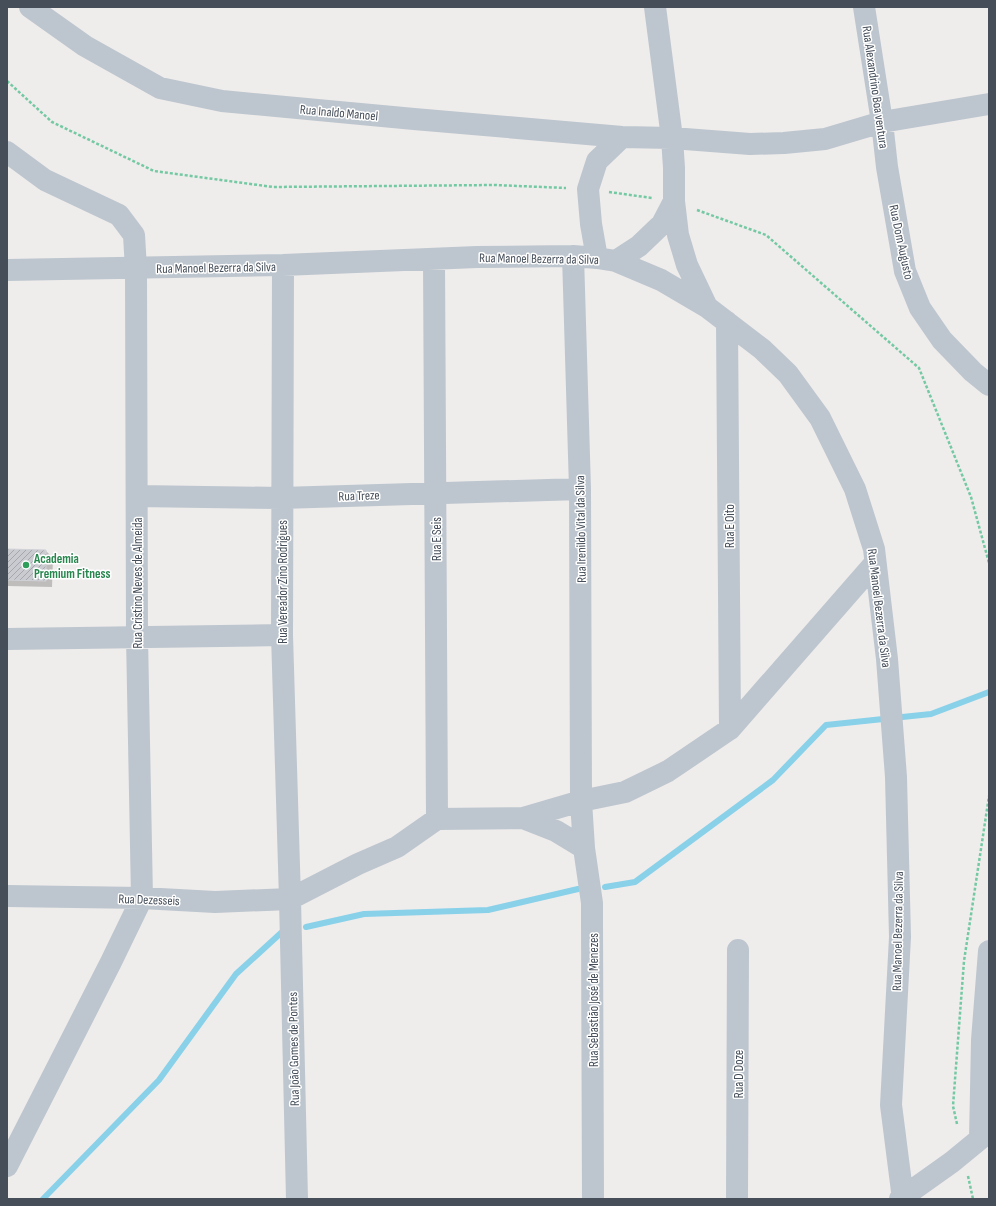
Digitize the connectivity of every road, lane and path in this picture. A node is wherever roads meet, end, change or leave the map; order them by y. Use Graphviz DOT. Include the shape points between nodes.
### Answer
graph roads {
  1 [pos="30,7"];
  2 [pos="655,7"];
  3 [pos="864,7"];
  4 [pos="989,104"];
  5 [pos="882,122"];
  6 [pos="622,137"];
  7 [pos="672,138"];
  8 [pos="7,152"];
  9 [pos="887,167"];
  10 [pos="674,201"];
  11 [pos="573,256"];
  12 [pos="434,260"];
  13 [pos="607,260"];
  14 [pos="283,265"];
  15 [pos="136,268"];
  16 [pos="7,270"];
  17 [pos="707,307"];
  18 [pos="727,322"];
  19 [pos="989,385"];
  20 [pos="580,489"];
  21 [pos="436,493"];
  22 [pos="137,496"];
  23 [pos="281,498"];
  24 [pos="875,563"];
  25 [pos="282,635"];
  26 [pos="137,637"];
  27 [pos="7,639"];
  28 [pos="730,729"];
  29 [pos="581,801"];
  30 [pos="523,818"];
  31 [pos="437,819"];
  32 [pos="584,848"];
  33 [pos="7,896"];
  34 [pos="142,898"];
  35 [pos="290,899"];
  36 [pos="738,950"];
  37 [pos="989,951"];
  38 [pos="986,1141"];
  39 [pos="7,1166"];
  40 [pos="297,1199"];
  41 [pos="593,1199"];
  42 [pos="737,1199"];
  43 [pos="902,1199"];
  1 -- 6 [label="street, Rua Inaldo Manoel" via="85,46 160,88 222,101"];
  2 -- 7 [label="street"];
  3 -- 5 [label="street, Rua Alexandrino Boa ventura"];
  4 -- 5 [label="street, Rua Inaldo Manoel"];
  5 -- 7 [label="street, Rua Inaldo Manoel" via="825,139 784,143 750,144"];
  5 -- 9 [label="street, Rua Alexandrino Boa ventura"];
  6 -- 7 [label="street, Rua Inaldo Manoel"];
  6 -- 13 [label="street" via="596,162 588,190 591,224"];
  7 -- 10 [label="street"];
  8 -- 15 [label="street, Rua Cristino Neves de Almeida" via="45,180 119,215 134,235"];
  9 -- 19 [label="street, Rua Dom Augusto" via="905,271 920,308 942,340"];
  10 -- 13 [label="street" via="662,224 639,246"];
  10 -- 17 [label="street" via="678,235 687,265"];
  11 -- 12 [label="street, Rua Manoel Bezerra da Silva"];
  11 -- 13 [label="street, Rua Manoel Bezerra da Silva"];
  11 -- 20 [label="street, Rua Irenildo Vital da Silva"];
  12 -- 14 [label="street, Rua Manoel Bezerra da Silva"];
  12 -- 21 [label="street, Rua E Seis"];
  13 -- 17 [label="street, Rua Manoel Bezerra da Silva" via="661,280"];
  14 -- 15 [label="street, Rua Manoel Bezerra da Silva"];
  14 -- 23 [label="street, Rua Vereador Zino Rodrigues"];
  15 -- 16 [label="street, Rua Manoel Bezerra da Silva"];
  15 -- 22 [label="street, Rua Cristino Neves de Almeida"];
  17 -- 18 [label="street, Rua Manoel Bezerra da Silva"];
  18 -- 24 [label="street, Rua Manoel Bezerra da Silva" via="762,349 788,374 820,418 855,489 874,549"];
  18 -- 28 [label="street, Rua E Oito"];
  20 -- 21 [label="street, Rua Treze"];
  20 -- 29 [label="street, Rua Irenildo Vital da Silva"];
  21 -- 23 [label="street, Rua Treze"];
  21 -- 31 [label="street, Rua E Seis"];
  22 -- 23 [label="street, Rua Treze"];
  22 -- 26 [label="street, Rua Cristino Neves de Almeida"];
  23 -- 25 [label="street, Rua Vereador Zino Rodrigues"];
  24 -- 28 [label="street"];
  24 -- 43 [label="street, Rua Manoel Bezerra da Silva" via="887,660 896,777 900,937 891,1105"];
  25 -- 26 [label="street"];
  25 -- 35 [label="street, Rua Vereador Zino Rodrigues"];
  26 -- 27 [label="street"];
  26 -- 34 [label="street, Rua Cristino Neves de Almeida"];
  28 -- 29 [label="street" via="668,771 625,792"];
  29 -- 30 [label="street"];
  29 -- 32 [label="street, Rua Sebastião José de Menezes"];
  30 -- 31 [label="street"];
  30 -- 32 [label="street" via="556,831"];
  31 -- 35 [label="street" via="397,847"];
  32 -- 41 [label="street, Rua Sebastião José de Menezes" via="592,904"];
  33 -- 34 [label="street, Rua Dezesseis"];
  34 -- 35 [label="street, Rua Dezesseis" via="215,902"];
  34 -- 39 [label="street"];
  35 -- 40 [label="street, Rua João Gomes de Pontes"];
  36 -- 42 [label="street, Rua D Doze"];
  37 -- 38 [label="street" via="982,1040"];
  38 -- 43 [label="street" via="952,1162"];
}
